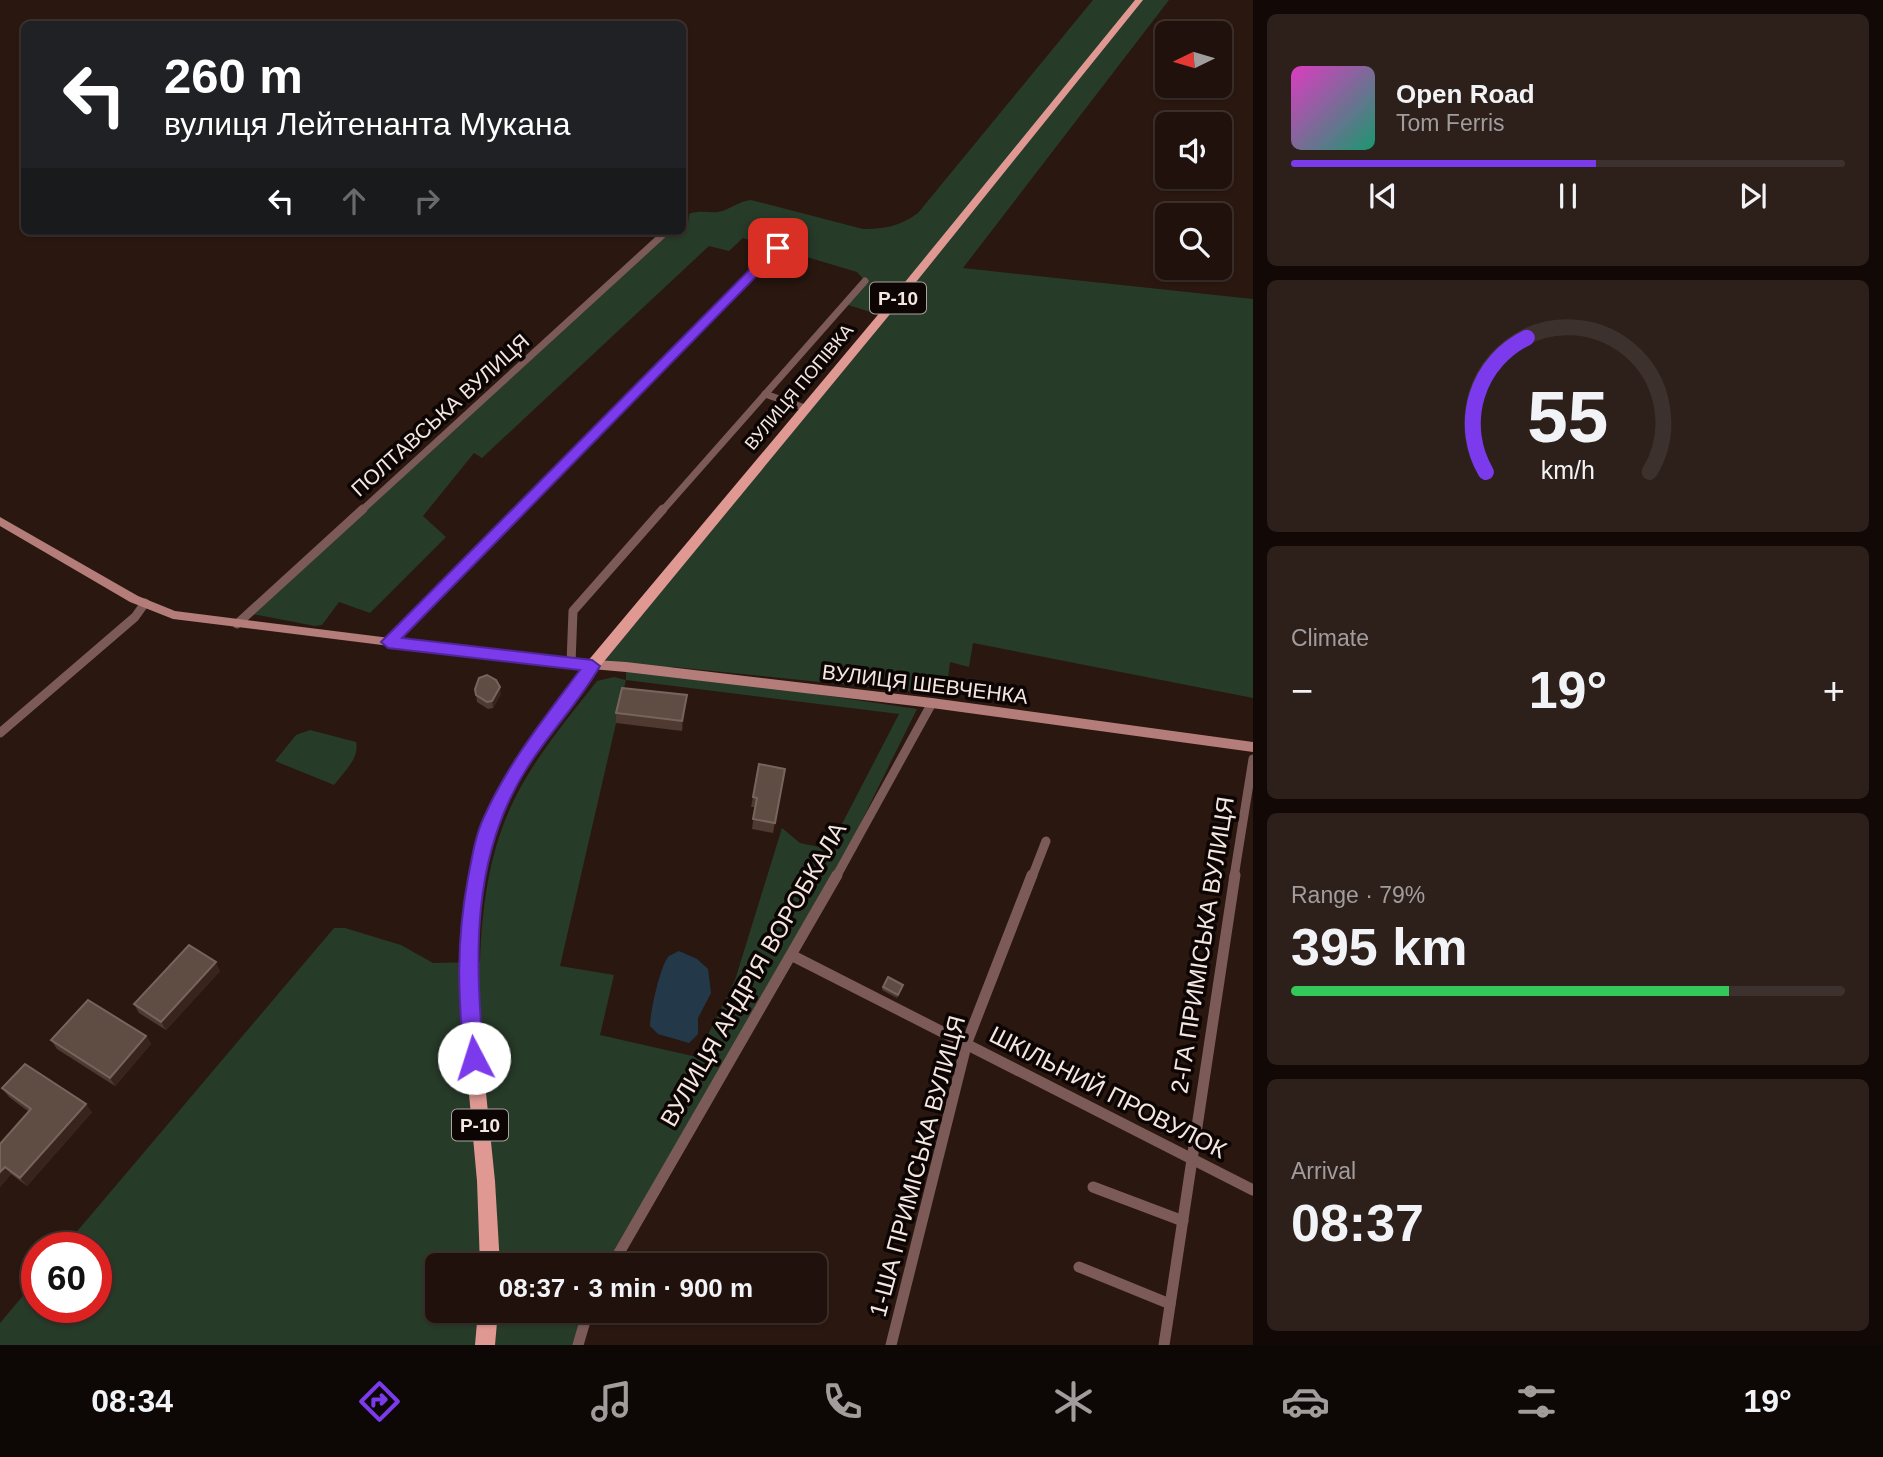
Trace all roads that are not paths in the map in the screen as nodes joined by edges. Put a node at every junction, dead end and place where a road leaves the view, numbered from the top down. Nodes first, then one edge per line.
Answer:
1 (1139, 0) edge
2 (663, 235) edge
3 (778, 248) dead end
4 (865, 281) dead end
5 (765, 394) junction
6 (805, 408) junction
7 (0, 521) edge
8 (145, 603) junction
9 (237, 625) junction
10 (388, 642) junction
11 (571, 663) junction
12 (592, 666) junction
13 (932, 703) junction
14 (0, 733) edge
15 (1253, 747) edge
16 (1253, 759) edge
17 (1046, 841) dead end
18 (793, 956) junction
19 (967, 1042) junction
20 (1190, 1159) junction
21 (1093, 1187) dead end
22 (1253, 1190) edge
23 (1183, 1221) junction
24 (489, 1253) edge
25 (619, 1253) edge
26 (1079, 1267) dead end
27 (1170, 1304) junction
28 (487, 1323) edge
29 (584, 1323) edge
30 (485, 1345) edge
31 (578, 1345) edge
32 (891, 1345) edge
33 (1164, 1345) edge

1 - 6 main road, ВУЛИЦЯ ПОПІВКА / Р-10
2 - 9 street, ПОЛТАВСЬКА ВУЛИЦЯ
3 - 10 street
4 - 5 street, ВУЛИЦЯ ПОПІВКА
5 - 6 street
5 - 11 street, ВУЛИЦЯ ПОПІВКА
6 - 12 main road, ВУЛИЦЯ ПОПІВКА / Р-10
7 - 8 main road, ВУЛИЦЯ ШЕВЧЕНКА
8 - 9 main road, ВУЛИЦЯ ШЕВЧЕНКА
8 - 14 street
9 - 10 main road, ВУЛИЦЯ ШЕВЧЕНКА
10 - 11 main road, ВУЛИЦЯ ШЕВЧЕНКА
11 - 12 main road, ВУЛИЦЯ ШЕВЧЕНКА
12 - 13 main road, ВУЛИЦЯ ШЕВЧЕНКА
12 - 24 main road, Р-10
13 - 15 main road, ВУЛИЦЯ ШЕВЧЕНКА
13 - 18 street, ВУЛИЦЯ АНДРІЯ ВОРОБКАЛА
16 - 20 street, 2-ГА ПРИМІСЬКА ВУЛИЦЯ
17 - 19 street, 1-ША ПРИМІСЬКА ВУЛИЦЯ
18 - 19 street, ШКІЛЬНИЙ ПРОВУЛОК
18 - 25 street, ВУЛИЦЯ АНДРІЯ ВОРОБКАЛА
19 - 20 street, ШКІЛЬНИЙ ПРОВУЛОК
19 - 32 street, 1-ША ПРИМІСЬКА ВУЛИЦЯ
20 - 22 street, ШКІЛЬНИЙ ПРОВУЛОК
20 - 23 street, 2-ГА ПРИМІСЬКА ВУЛИЦЯ
21 - 23 street
23 - 27 street, 2-ГА ПРИМІСЬКА ВУЛИЦЯ
26 - 27 street
27 - 33 street, 2-ГА ПРИМІСЬКА ВУЛИЦЯ
28 - 30 main road
29 - 31 street

